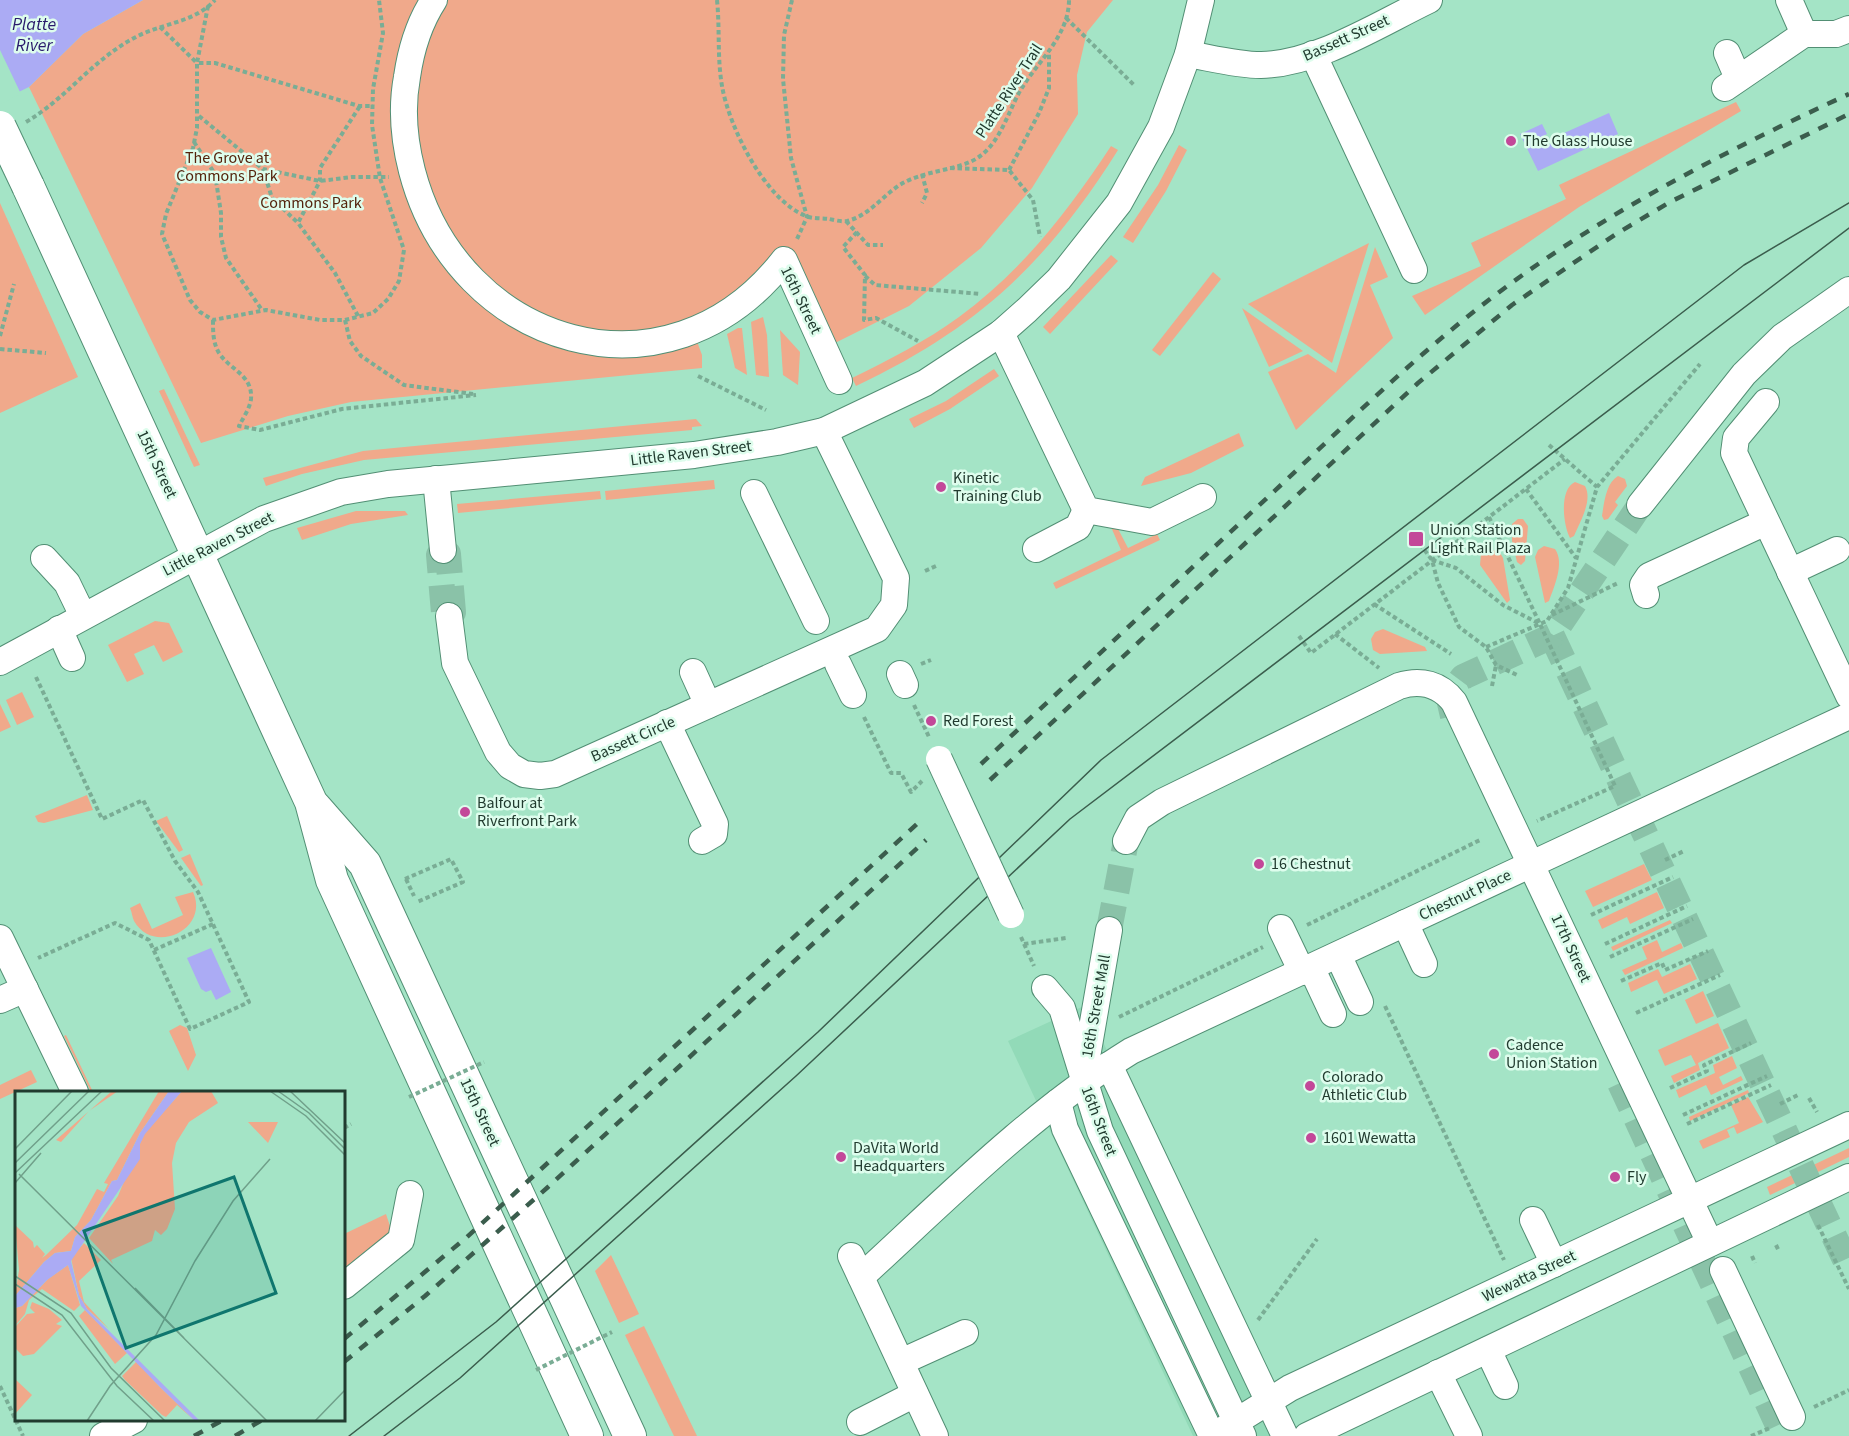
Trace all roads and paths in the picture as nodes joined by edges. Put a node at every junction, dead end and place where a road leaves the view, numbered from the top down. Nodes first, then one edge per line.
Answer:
1 (214, 0) edge
2 (434, 0) edge
3 (717, 0) edge
4 (792, 0) edge
5 (1069, 0) edge
6 (1201, 0) edge
7 (1429, 0) edge
8 (1789, 0) edge
9 (208, 6) junction
10 (1066, 18) junction
11 (160, 27) junction
12 (1849, 29) edge
13 (1804, 33) junction
14 (1049, 50) junction
15 (1188, 54) junction
16 (1313, 54) junction
17 (197, 63) junction
18 (1726, 71) dead end
19 (1134, 85) dead end
20 (359, 106) junction
21 (373, 106) dead end
22 (199, 116) junction
23 (10, 126) edge
24 (194, 142) junction
25 (943, 168) junction
26 (263, 169) junction
27 (1009, 170) junction
28 (922, 174) junction
29 (381, 178) dead end
30 (320, 181) junction
31 (922, 203) dead end
32 (807, 217) junction
33 (846, 221) junction
34 (298, 222) junction
35 (857, 232) junction
36 (1040, 237) dead end
37 (883, 245) dead end
38 (794, 246) dead end
39 (404, 250) dead end
40 (1414, 270) dead end
41 (865, 275) junction
42 (14, 284) dead end
43 (1849, 291) edge
44 (981, 294) dead end
45 (262, 310) junction
46 (358, 316) junction
47 (213, 320) junction
48 (345, 320) junction
49 (1000, 333) junction
50 (0, 336) edge
51 (918, 341) dead end
52 (0, 349) edge
53 (46, 353) dead end
54 (1700, 364) dead end
55 (698, 376) dead end
56 (839, 381) dead end
57 (1766, 402) dead end
58 (766, 411) dead end
59 (824, 431) junction
60 (1549, 445) dead end
61 (1565, 459) junction
62 (436, 479) junction
63 (1597, 487) junction
64 (1526, 489) junction
65 (754, 493) dead end
66 (1203, 497) dead end
67 (1640, 505) tunnel mouth
68 (1086, 510) junction
69 (1489, 517) junction
70 (1766, 522) junction
71 (1420, 544) dead end
72 (1036, 549) dead end
73 (443, 550) tunnel mouth
74 (1837, 550) dead end
75 (198, 553) junction
76 (44, 558) dead end
77 (1577, 559) junction
78 (1432, 560) junction
79 (936, 566) dead end
80 (925, 571) dead end
81 (1790, 572) junction
82 (1620, 583) dead end
83 (1646, 595) dead end
84 (1374, 604) junction
85 (1551, 615) junction
86 (83, 616) junction
87 (449, 616) dead end
88 (816, 621) dead end
89 (1540, 624) junction
90 (59, 629) junction
91 (1335, 634) junction
92 (1299, 636) dead end
93 (1486, 647) junction
94 (1451, 654) dead end
95 (72, 657) dead end
96 (931, 660) dead end
97 (0, 662) edge
98 (838, 664) dead end
99 (1496, 665) junction
100 (693, 672) dead end
101 (1384, 672) dead end
102 (1517, 675) dead end
103 (36, 677) dead end
104 (1492, 686) dead end
105 (853, 695) joint
106 (1849, 696) edge
107 (708, 705) junction
108 (1849, 716) edge
109 (668, 723) junction
110 (940, 761) junction
111 (311, 802) junction
112 (1567, 808) dead end
113 (702, 841) dead end
114 (1126, 842) tunnel mouth
115 (1684, 851) dead end
116 (1665, 860) dead end
117 (1531, 864) junction
118 (1673, 877) dead end
119 (396, 884) dead end
120 (417, 902) dead end
121 (1687, 906) dead end
122 (1011, 915) joint
123 (1592, 915) dead end
124 (1693, 919) dead end
125 (1405, 923) junction
126 (213, 924) junction
127 (1281, 928) dead end
128 (1109, 930) tunnel mouth
129 (0, 938) edge
130 (1066, 938) dead end
131 (1024, 944) junction
132 (1605, 944) dead end
133 (154, 950) junction
134 (1708, 951) dead end
135 (1338, 955) junction
136 (1611, 957) dead end
137 (35, 959) dead end
138 (1424, 964) dead end
139 (1307, 969) junction
140 (1720, 975) dead end
141 (1621, 981) dead end
142 (1045, 988) joint
143 (25, 989) junction
144 (0, 1000) edge
145 (1372, 1001) joint
146 (1636, 1013) dead end
147 (1334, 1014) dead end
148 (1751, 1043) dead end
149 (483, 1062) dead end
150 (1109, 1065) junction
151 (1767, 1076) dead end
152 (1083, 1081) junction
153 (1771, 1085) dead end
154 (1670, 1088) dead end
155 (75, 1091) edge
156 (1800, 1094) dead end
157 (409, 1097) dead end
158 (1809, 1098) dead end
159 (1058, 1102) junction
160 (1780, 1104) dead end
161 (1817, 1113) dead end
162 (1683, 1115) dead end
163 (351, 1124) dead end
164 (1687, 1124) dead end
165 (1849, 1125) edge
166 (345, 1127) edge
167 (1849, 1177) edge
168 (410, 1194) dead end
169 (1690, 1200) junction
170 (1533, 1220) dead end
171 (1818, 1225) dead end
172 (1317, 1239) dead end
173 (1710, 1243) junction
174 (1776, 1245) dead end
175 (1779, 1251) dead end
176 (1752, 1256) dead end
177 (1504, 1260) dead end
178 (1755, 1263) dead end
179 (1554, 1264) junction
180 (1723, 1270) dead end
181 (345, 1285) edge
182 (1849, 1289) edge
183 (1258, 1320) dead end
184 (612, 1332) dead end
185 (965, 1333) dead end
186 (1488, 1350) junction
187 (901, 1362) junction
188 (536, 1370) dead end
189 (1438, 1373) junction
190 (0, 1386) edge
191 (1505, 1386) dead end
192 (915, 1394) junction
193 (1268, 1401) junction
194 (1792, 1417) dead end
195 (15, 1419) edge
196 (16, 1421) edge
197 (130, 1421) edge
198 (860, 1422) dead end
199 (1239, 1428) edge
200 (23, 1436) edge
201 (103, 1436) edge
202 (588, 1436) edge
203 (630, 1436) edge
204 (935, 1436) edge
205 (1213, 1436) edge
206 (1285, 1436) edge
207 (1307, 1436) edge
208 (1469, 1436) edge

1 - 9 path
2 - 56 street, 16th Street
3 - 32 path
4 - 32 path
5 - 10 path, Platte River Trail
6 - 15 street, Little Raven Street
7 - 16 street, Bassett Street
8 - 13 street
9 - 11 path
9 - 17 path
10 - 14 path, Platte River Trail
10 - 19 path
11 - 17 path
11 - 23 path
12 - 13 street
13 - 18 street
14 - 25 path, Platte River Trail
14 - 27 path
15 - 16 street, Bassett Street
15 - 49 street, Little Raven Street
16 - 40 street
17 - 20 path
17 - 22 path
20 - 21 path
20 - 30 path
22 - 24 path
22 - 26 path
23 - 75 main road, 15th Street, bridge
24 - 45 path
24 - 47 path
25 - 27 path
25 - 28 path, Platte River Trail
26 - 30 path
26 - 34 path
27 - 36 path
28 - 31 path
28 - 33 path, Platte River Trail
29 - 30 path
30 - 34 path
32 - 33 path
32 - 38 path
33 - 35 path
34 - 46 path
35 - 37 path
35 - 41 path
39 - 46 path
41 - 44 path
41 - 51 path
42 - 50 path
43 - 67 street
45 - 47 path
45 - 48 path
46 - 48 path
47 - 48 path
49 - 59 street, Little Raven Street
49 - 68 street
52 - 53 path
54 - 63 path
55 - 58 path
57 - 70 street
59 - 62 street, Little Raven Street
59 - 107 street, Bassett Circle
60 - 61 path
61 - 63 path
61 - 64 path
62 - 73 street
62 - 75 street, Little Raven Street
63 - 77 path
64 - 69 path
64 - 77 path
65 - 88 street
66 - 68 street
68 - 72 street
69 - 78 path
69 - 89 path
70 - 81 street
70 - 83 street
71 - 78 path
74 - 81 street
75 - 86 street, Little Raven Street
75 - 111 main road, 15th Street
76 - 86 street
77 - 85 path
78 - 84 path
78 - 89 path
78 - 93 path
79 - 80 path
81 - 106 street
82 - 85 path
84 - 91 path
84 - 94 path
85 - 89 path
86 - 90 street, Little Raven Street
87 - 109 street, Bassett Circle
89 - 93 path
89 - 112 path
90 - 95 street
90 - 97 street, Little Raven Street
91 - 92 path
91 - 101 path
93 - 99 path
96 - 110 path
98 - 105 street
99 - 102 path
99 - 104 path
100 - 107 street
103 - 126 path
105 - 110 path
107 - 109 street, Bassett Circle
108 - 117 street, Chestnut Place
109 - 113 street
110 - 122 street, bridge
111 - 202 main road, 15th Street
111 - 203 main road, 15th Street
114 - 117 street, 17th Street
115 - 116 path
117 - 125 street, Chestnut Place
117 - 169 street, 17th Street
118 - 123 path
119 - 120 path
121 - 132 path
122 - 131 path
124 - 136 path
125 - 135 street, Chestnut Place
125 - 138 street
126 - 133 path
126 - 133 path
127 - 139 street
128 - 152 street, 16th Street Mall
129 - 143 street
130 - 131 path
131 - 142 path
133 - 137 path
134 - 141 path
135 - 139 street, Chestnut Place
135 - 145 street
139 - 147 street
139 - 150 street, Chestnut Place
140 - 146 path
142 - 152 street, 16th Street
143 - 144 street
143 - 155 street
145 - 177 path
148 - 154 path
149 - 157 path, bridge
150 - 152 street, Chestnut Place
150 - 193 street, 16th Street
151 - 162 path
152 - 159 street, Chestnut Place
152 - 199 street, 16th Street
153 - 164 path
156 - 160 path
158 - 161 path
159 - 187 street, Chestnut Place
159 - 205 street, 16th Street
163 - 166 path
165 - 169 street, Wewatta Street
167 - 173 street
168 - 181 street
169 - 173 street, 17th Street
169 - 179 street, Wewatta Street
170 - 179 street
171 - 182 path
172 - 183 path
173 - 186 street
174 - 175 path
176 - 178 path
179 - 193 street, Wewatta Street
180 - 194 street
184 - 188 path, bridge
185 - 187 street
186 - 189 street
186 - 191 street
187 - 192 street
189 - 207 street
189 - 208 street
190 - 195 path
192 - 198 street
192 - 204 street
193 - 199 street, Wewatta Street
193 - 206 street, 16th Street
196 - 200 path
197 - 201 street
199 - 205 street, Wewatta Street

